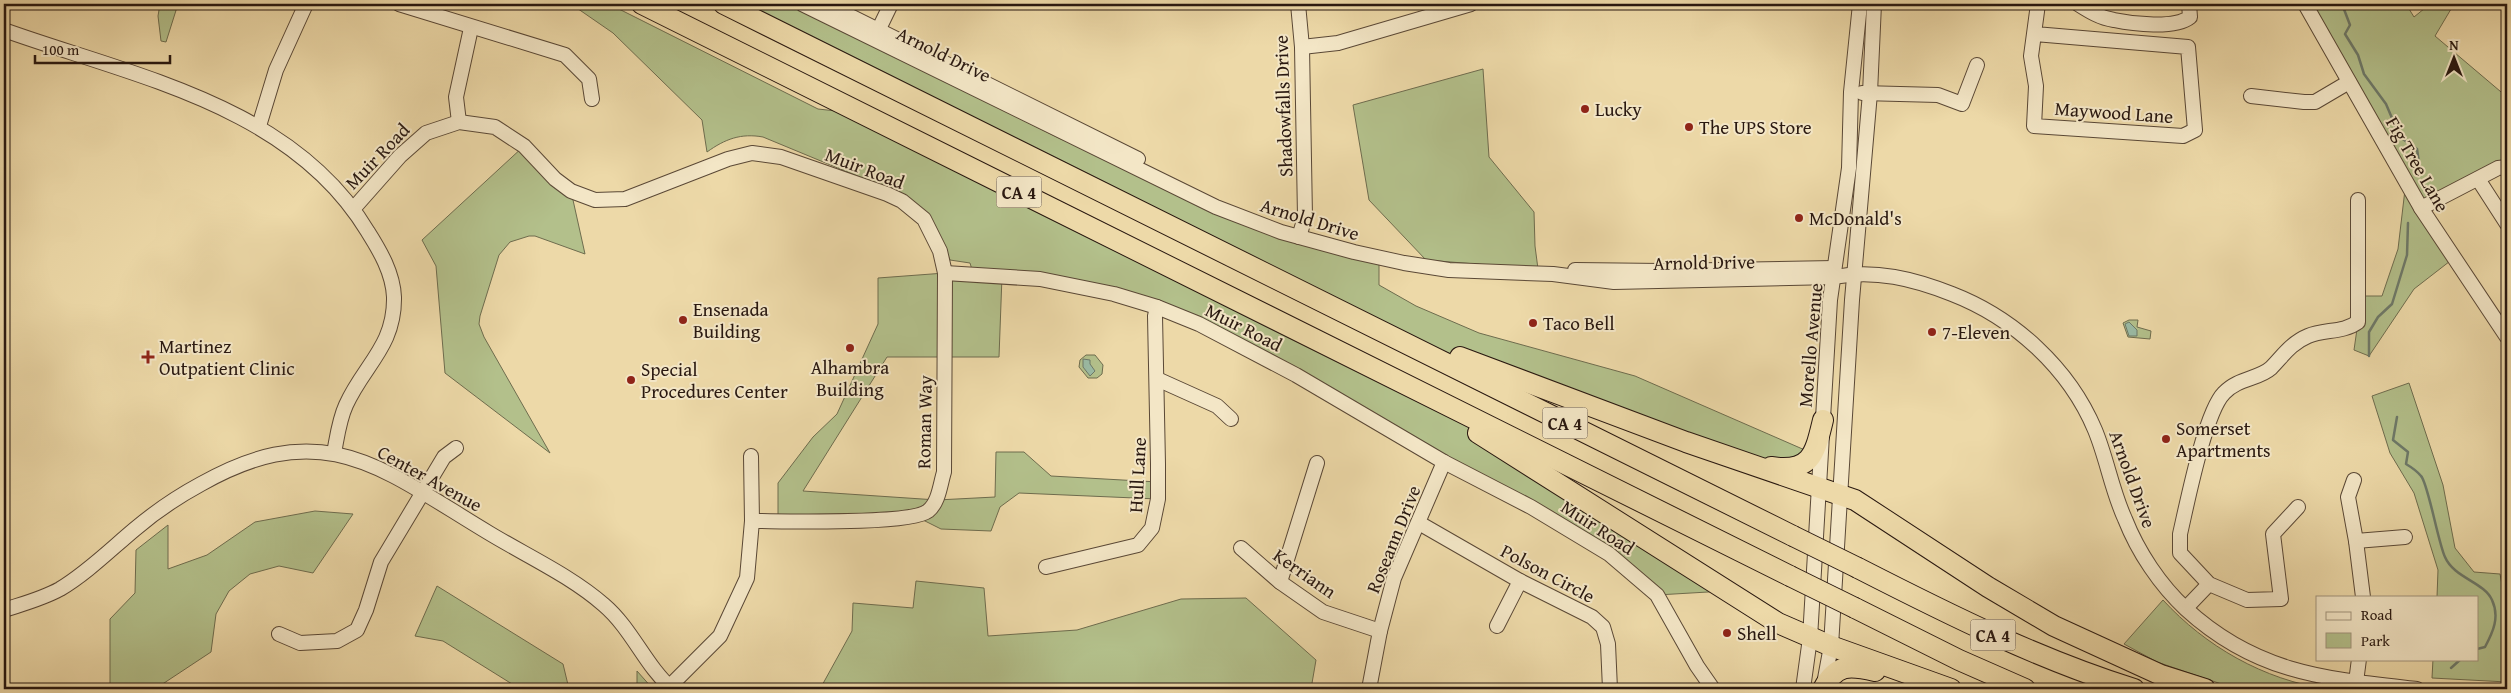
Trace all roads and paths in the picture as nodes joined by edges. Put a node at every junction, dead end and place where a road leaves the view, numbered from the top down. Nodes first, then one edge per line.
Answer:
1 (306, 4) edge
2 (398, 4) edge
3 (642, 4) edge
4 (724, 4) edge
5 (802, 4) edge
6 (826, 4) edge
7 (891, 4) edge
8 (1298, 4) edge
9 (1471, 4) edge
10 (1860, 4) edge
11 (1874, 4) edge
12 (2038, 4) edge
13 (2078, 4) edge
14 (2189, 4) edge
15 (2305, 4) edge
16 (471, 28) junction
17 (4, 30) edge
18 (2035, 34) junction
19 (876, 35) junction
20 (1302, 47) junction
21 (1978, 65) dead end
22 (2350, 82) junction
23 (1851, 92) junction
24 (1870, 93) junction
25 (2251, 96) dead end
26 (592, 99) dead end
27 (459, 122) junction
28 (259, 126) junction
29 (2507, 167) edge
30 (2478, 178) junction
31 (2358, 200) dead end
32 (354, 208) junction
33 (2421, 208) junction
34 (2507, 224) edge
35 (1300, 234) junction
36 (945, 272) junction
37 (1835, 273) junction
38 (1854, 273) junction
39 (1157, 307) junction
40 (1337, 309) junction
41 (2507, 337) edge
42 (1157, 378) junction
43 (1397, 380) junction
44 (1231, 419) dead end
45 (1823, 420) junction
46 (456, 448) dead end
47 (334, 453) junction
48 (752, 456) dead end
49 (1444, 462) junction
50 (1317, 463) dead end
51 (1752, 465) junction
52 (2354, 480) dead end
53 (1819, 490) junction
54 (421, 492) junction
55 (1840, 496) junction
56 (2298, 507) dead end
57 (752, 521) junction
58 (1419, 523) junction
59 (2405, 537) dead end
60 (2356, 541) junction
61 (1241, 548) dead end
62 (1046, 567) dead end
63 (1520, 581) junction
64 (1280, 582) junction
65 (2209, 584) junction
66 (2363, 596) edge
67 (2186, 608) junction
68 (4, 610) edge
69 (1496, 626) dead end
70 (1380, 631) junction
71 (279, 634) dead end
72 (1810, 638) junction
73 (1831, 646) junction
74 (2359, 660) edge
75 (1911, 675) junction
76 (2356, 682) junction
77 (670, 688) edge
78 (1369, 689) edge
79 (1610, 689) edge
80 (1713, 689) edge
81 (1803, 689) edge
82 (1823, 689) edge
83 (1951, 689) edge
84 (2025, 689) edge
85 (2134, 689) edge
86 (2205, 689) edge
87 (2417, 689) edge

1 - 28 street
2 - 16 street
3 - 43 highway, CA 4
4 - 40 highway, CA 4
5 - 19 street, Arnold Drive
6 - 19 street, Arnold Drive
7 - 19 street
8 - 20 street, Shadowfalls Drive
9 - 20 street
10 - 23 street, Morello Avenue
11 - 24 street, Morello Avenue
12 - 18 street, Maywood Lane
13 - 14 street
15 - 22 street, Fig Tree Lane
16 - 26 street
16 - 27 street
17 - 28 street, Muir Road
18 - 18 street, Maywood Lane
19 - 35 street, Arnold Drive
20 - 35 street, Shadowfalls Drive
21 - 24 street
22 - 25 street
22 - 33 street, Fig Tree Lane
23 - 24 street
23 - 37 street, Morello Avenue
24 - 38 street, Morello Avenue
27 - 32 street, Muir Road
27 - 36 street, Muir Road
28 - 32 street, Muir Road
29 - 30 street
30 - 33 street
30 - 34 street
31 - 65 street
32 - 47 street
33 - 41 street, Fig Tree Lane
35 - 37 street, Arnold Drive
36 - 39 street, Muir Road
36 - 57 street, Roman Way
37 - 38 street, Arnold Drive
37 - 45 street, Morello Avenue
38 - 55 street, Morello Avenue
38 - 67 street, Arnold Drive
39 - 42 street, Hull Lane
39 - 49 street, Muir Road
40 - 51 highway
40 - 85 highway, CA 4, bridge
42 - 44 street
42 - 62 street, Hull Lane
43 - 72 highway
43 - 84 highway, CA 4, bridge
45 - 51 highway
45 - 53 street, Morello Avenue
46 - 54 street
47 - 54 street, Center Avenue
47 - 68 street, Center Avenue
48 - 57 street
49 - 58 street, Roseann Drive
49 - 80 street, Muir Road
50 - 64 street
51 - 53 highway
52 - 60 street
53 - 55 highway
53 - 72 street, Morello Avenue
54 - 71 street
54 - 77 street, Center Avenue
55 - 73 street, Morello Avenue
55 - 86 highway
56 - 65 street
57 - 77 street
58 - 63 street, Polson Circle
58 - 70 street, Roseann Drive
59 - 60 street
60 - 66 street
61 - 64 street, Kerriann
63 - 69 street
63 - 79 street, Polson Circle
64 - 70 street, Kerriann
65 - 67 street
67 - 76 street, Arnold Drive
70 - 78 street, Roseann Drive
72 - 73 highway
72 - 81 street, Morello Avenue
73 - 75 highway
73 - 82 street, Morello Avenue
74 - 76 street
75 - 82 highway
75 - 83 highway
76 - 87 street, Arnold Drive

